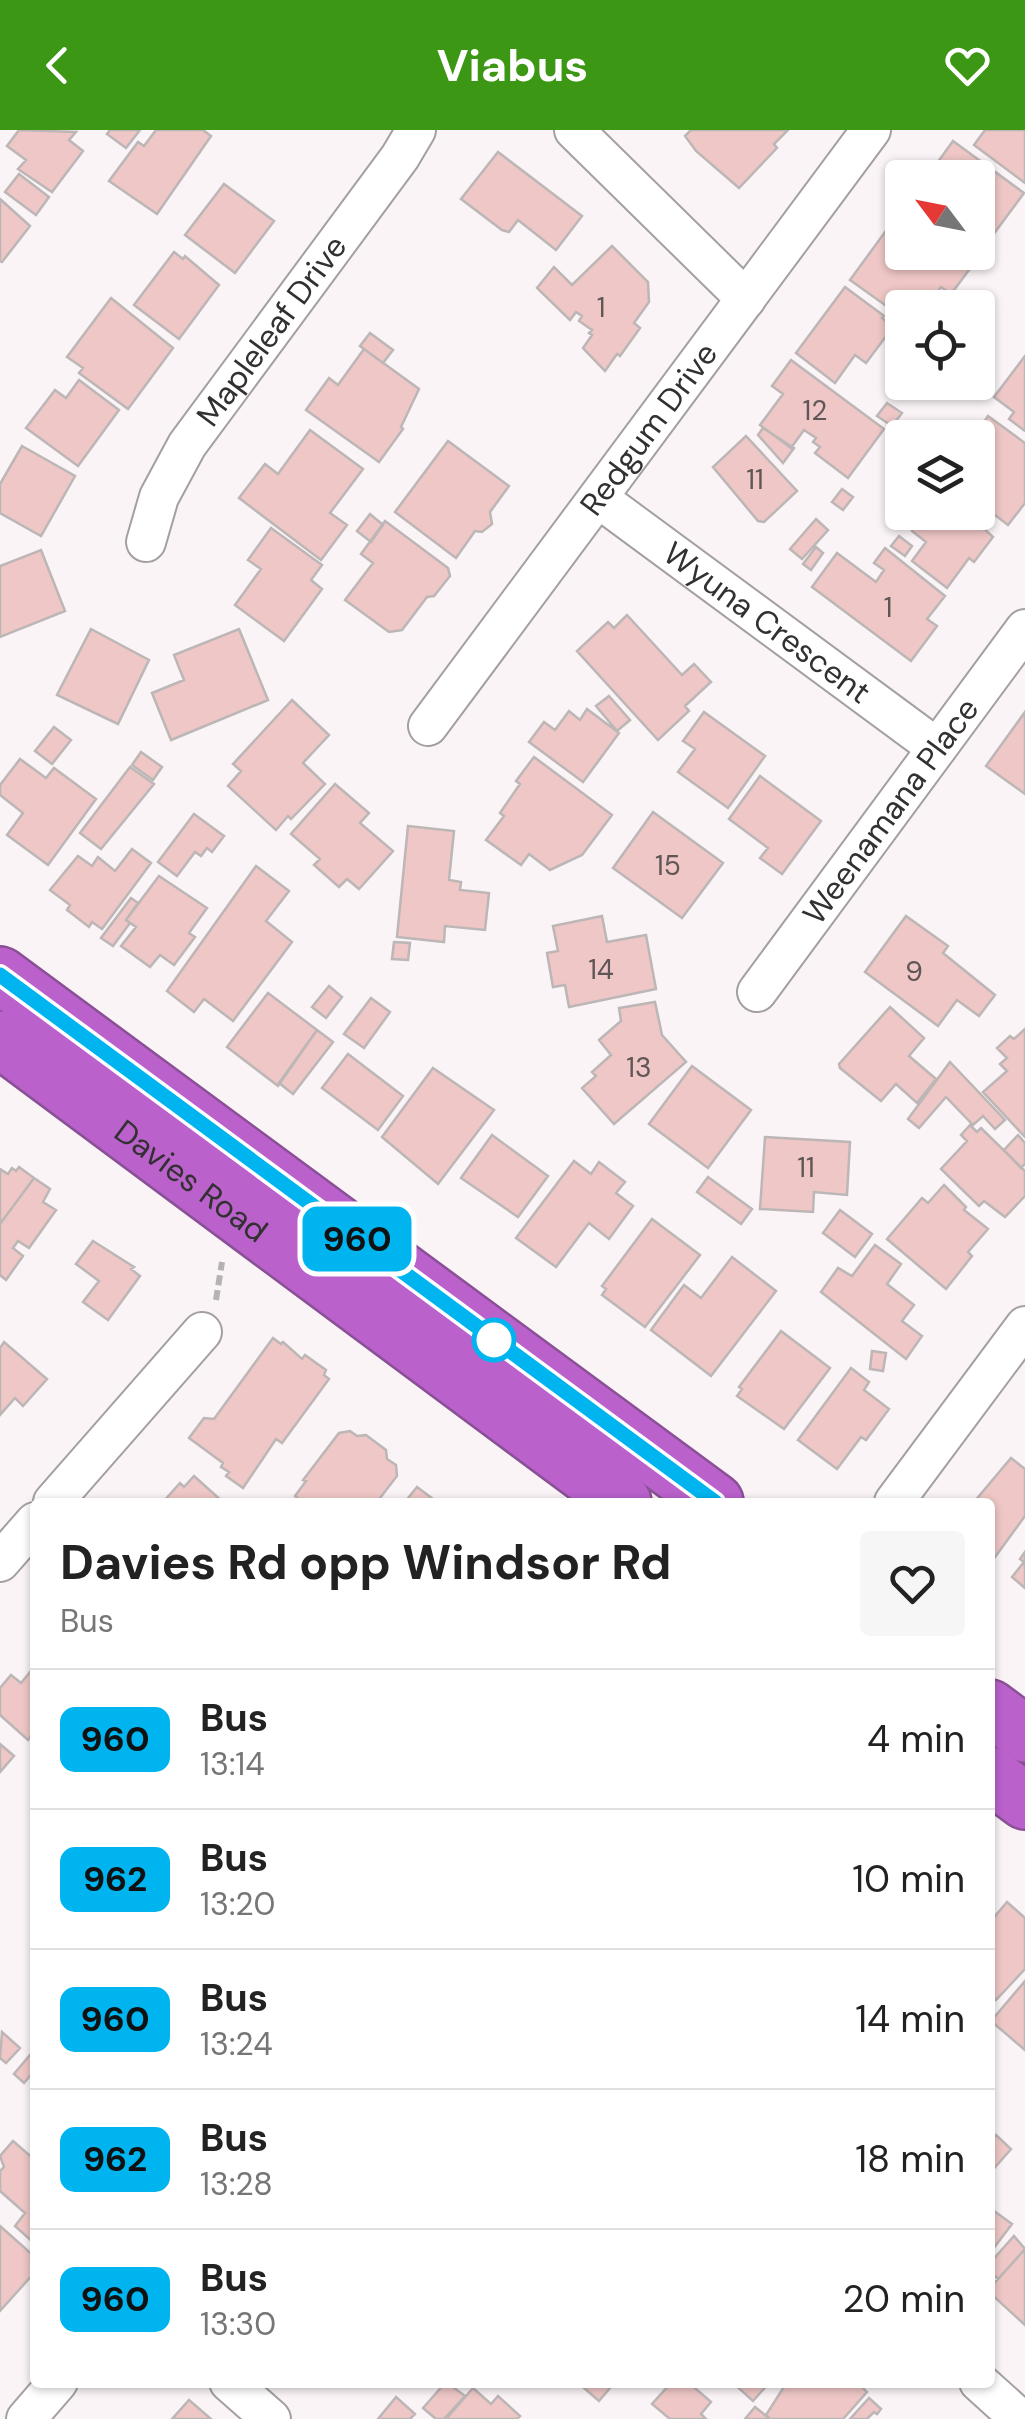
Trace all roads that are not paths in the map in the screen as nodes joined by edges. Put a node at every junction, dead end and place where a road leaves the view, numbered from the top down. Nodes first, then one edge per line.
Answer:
1 (416, 130) edge
2 (574, 130) edge
3 (871, 130) edge
4 (746, 299) junction
5 (598, 498) junction
6 (146, 542) dead end
7 (1025, 630) edge
8 (428, 726) dead end
9 (936, 748) junction
10 (0, 975) edge
11 (756, 992) dead end
12 (0, 1039) edge
13 (1025, 1326) edge
14 (202, 1332) dead end
15 (56, 1498) edge
16 (617, 1498) edge
17 (710, 1498) edge
18 (897, 1498) edge
19 (30, 1528) edge
20 (0, 1562) edge
21 (995, 1712) edge
22 (1025, 1734) edge
23 (995, 1779) edge
24 (1025, 1801) edge
25 (53, 2388) edge
26 (236, 2388) edge
27 (985, 2388) edge
28 (26, 2419) edge
29 (271, 2419) edge
30 (1020, 2419) edge

1 - 6 street, Mapleleaf Drive
2 - 4 street
3 - 4 street, Redgum Drive
4 - 5 street, Redgum Drive
5 - 8 street, Redgum Drive
5 - 9 street, Wyuna Crescent
7 - 9 street, Weenamana Place
9 - 11 street, Weenamana Place
10 - 17 highway, Davies Road
12 - 16 highway, Davies Road
13 - 18 street
14 - 15 street
19 - 20 street
21 - 22 highway
23 - 24 highway
25 - 28 street
26 - 29 street
27 - 30 street

